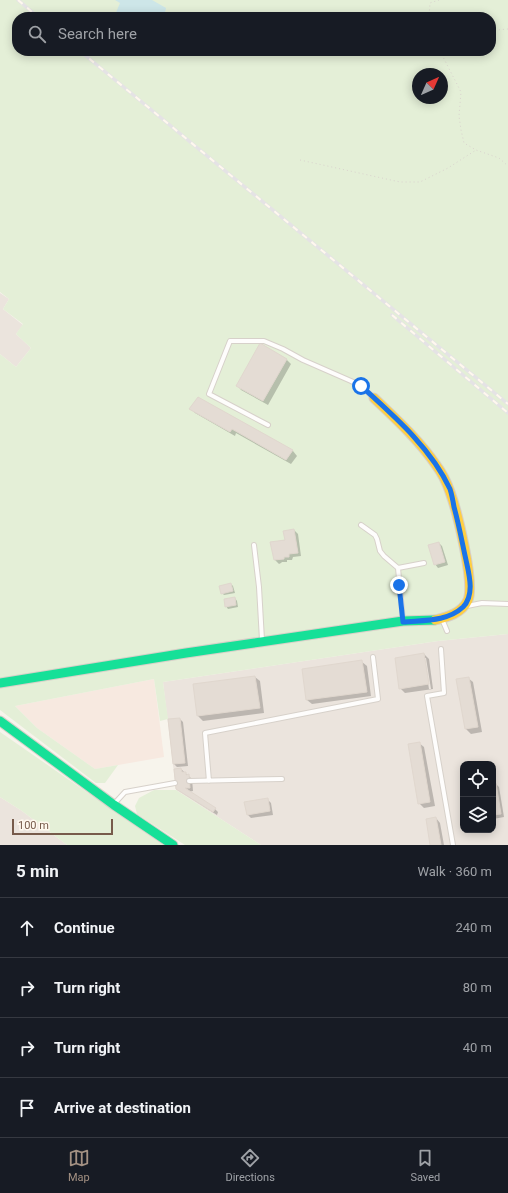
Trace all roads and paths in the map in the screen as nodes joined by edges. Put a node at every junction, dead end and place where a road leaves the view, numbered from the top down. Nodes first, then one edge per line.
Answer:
1 (440, 0) edge
2 (429, 12) edge
3 (508, 29) edge
4 (496, 30) edge
5 (443, 56) edge
6 (476, 150) junction
7 (300, 160) dead end
8 (508, 166) edge
9 (374, 398) joint
10 (268, 425) dead end
11 (361, 525) dead end
12 (254, 545) dead end
13 (424, 563) dead end
14 (398, 568) junction
15 (508, 604) edge
16 (465, 606) junction
17 (442, 619) junction
18 (403, 622) junction
19 (447, 631) dead end
20 (262, 641) junction
21 (441, 648) dead end
22 (373, 657) dead end
23 (0, 683) edge
24 (0, 721) edge
25 (282, 779) dead end
26 (189, 781) dead end
27 (209, 781) junction
28 (175, 782) dead end
29 (114, 805) junction
30 (173, 845) edge
31 (453, 845) edge

1 - 2 path
3 - 4 path
5 - 6 path
6 - 7 path
6 - 8 path
9 - 10 lane
9 - 16 street
11 - 14 lane
12 - 20 lane
13 - 14 lane
14 - 18 lane
15 - 16 lane
16 - 17 street
17 - 18 street
17 - 19 lane
18 - 20 street
20 - 23 street
21 - 31 lane
22 - 27 lane
24 - 29 street
25 - 27 lane
26 - 27 lane
28 - 29 lane
29 - 30 street

